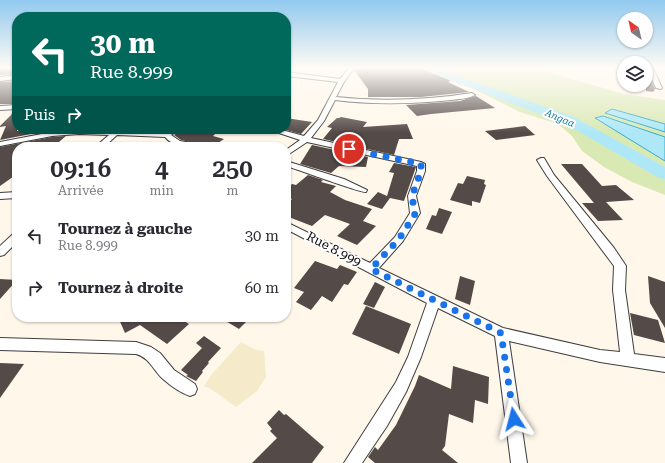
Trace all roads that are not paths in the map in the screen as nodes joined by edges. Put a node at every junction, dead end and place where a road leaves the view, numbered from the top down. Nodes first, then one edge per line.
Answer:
1 (337, 90) edge
2 (472, 95) dead end
3 (334, 98) junction
4 (12, 107) edge
5 (0, 108) edge
6 (59, 134) edge
7 (115, 134) edge
8 (142, 134) edge
9 (286, 134) edge
10 (167, 135) joint
11 (306, 140) junction
12 (105, 142) edge
13 (177, 142) edge
14 (0, 144) edge
15 (291, 150) edge
16 (541, 160) dead end
17 (291, 165) edge
18 (363, 190) dead end
19 (12, 195) edge
20 (0, 196) edge
21 (291, 228) edge
22 (12, 241) edge
23 (0, 252) edge
24 (371, 269) junction
25 (434, 300) junction
26 (501, 333) junction
27 (0, 344) edge
28 (628, 360) junction
29 (665, 365) edge
30 (190, 389) dead end
31 (352, 463) edge
32 (518, 463) edge

1 - 3 street
2 - 3 street
3 - 11 street
4 - 5 street
6 - 14 street
7 - 12 street
8 - 10 street
9 - 11 street
10 - 13 street
11 - 15 street
11 - 24 street
16 - 28 street
17 - 18 street
19 - 20 street
21 - 24 street, Rue 8.999
22 - 23 street
24 - 25 street, Rue 8.999
25 - 26 street, Rue 8.999
25 - 31 street
26 - 28 street, Rue 8.999
26 - 32 street
27 - 30 street
28 - 29 street, Rue 8.999

